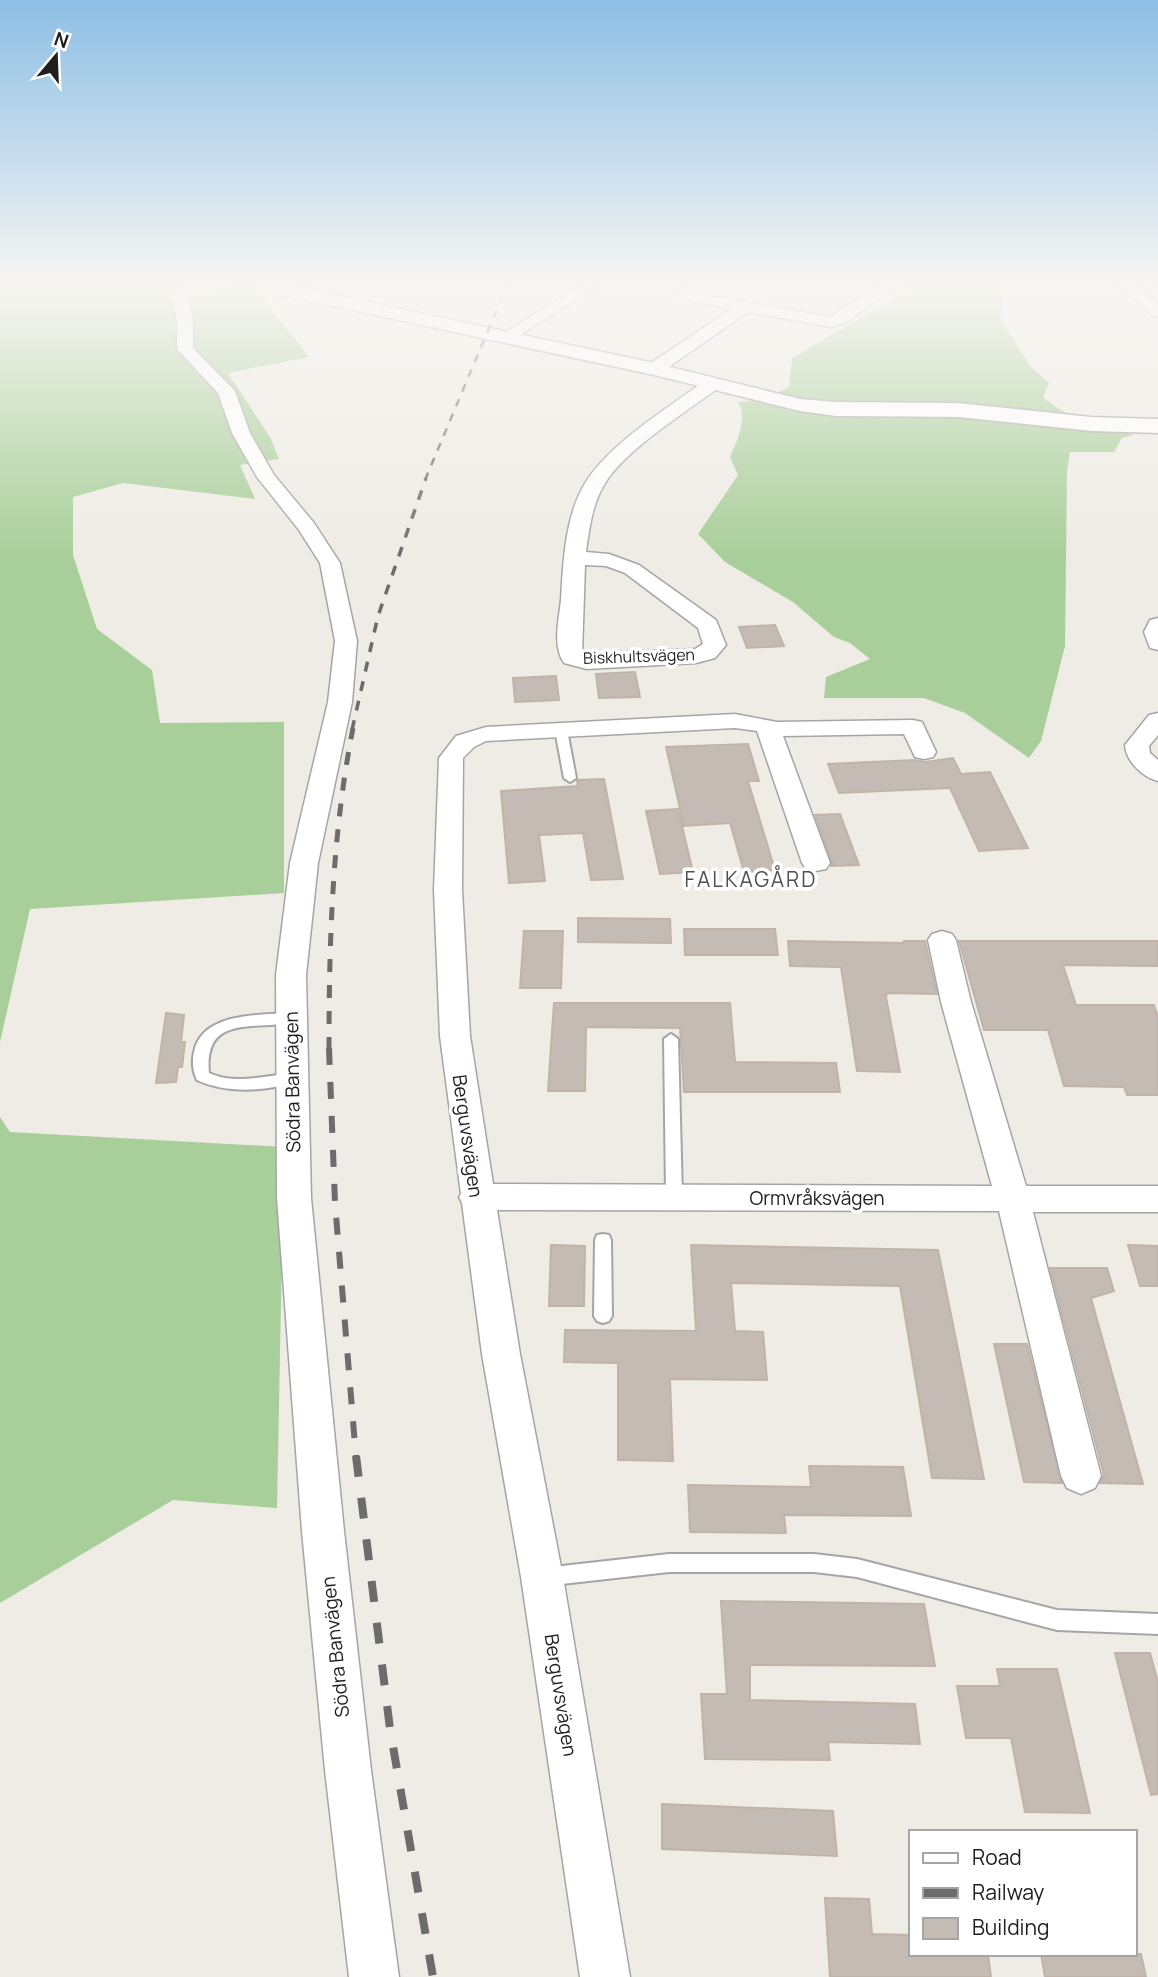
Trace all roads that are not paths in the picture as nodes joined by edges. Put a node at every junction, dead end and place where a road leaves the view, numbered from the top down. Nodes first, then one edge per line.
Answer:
1 (211, 375) edge
2 (678, 375) edge
3 (712, 384) junction
4 (1158, 426) edge
5 (577, 558) junction
6 (1158, 625) edge
7 (1158, 641) edge
8 (1158, 720) edge
9 (768, 729) junction
10 (561, 730) junction
11 (924, 752) dead end
12 (1158, 773) edge
13 (570, 778) dead end
14 (816, 863) dead end
15 (942, 940) dead end
16 (292, 1018) junction
17 (671, 1039) dead end
18 (292, 1078) junction
19 (476, 1197) junction
20 (674, 1197) junction
21 (1013, 1199) junction
22 (1158, 1199) edge
23 (603, 1240) dead end
24 (603, 1316) dead end
25 (1081, 1476) dead end
26 (542, 1577) junction
27 (1158, 1624) edge
28 (374, 1977) edge
29 (605, 1977) edge

1 - 16 street, Södra Banvägen
2 - 3 street
3 - 4 street
3 - 5 street, Biskhultsvägen
5 - 5 street, Biskhultsvägen
6 - 7 street
8 - 12 street
9 - 10 street, Berguvsvägen
9 - 11 street, Berguvsvägen
9 - 14 street
10 - 13 lane
10 - 19 street, Berguvsvägen
15 - 21 street
16 - 18 street, Södra Banvägen
16 - 18 lane
17 - 20 lane
18 - 28 street, Södra Banvägen
19 - 20 street, Ormvråksvägen
19 - 26 street, Berguvsvägen
20 - 21 street, Ormvråksvägen
21 - 22 street, Ormvråksvägen
21 - 25 street
23 - 24 lane
26 - 27 lane
26 - 29 street, Berguvsvägen

